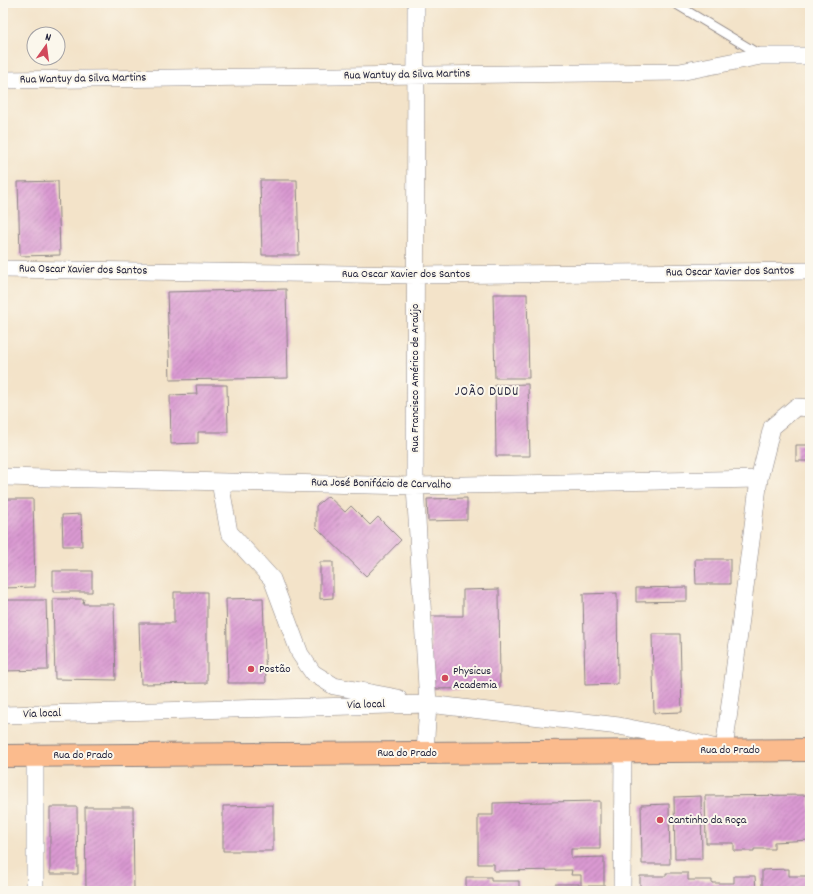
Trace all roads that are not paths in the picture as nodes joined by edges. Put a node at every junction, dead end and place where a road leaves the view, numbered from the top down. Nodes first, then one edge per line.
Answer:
1 (416, 3) edge
2 (674, 3) edge
3 (761, 56) junction
4 (810, 56) edge
5 (417, 74) junction
6 (3, 80) edge
7 (3, 269) edge
8 (810, 271) edge
9 (415, 275) junction
10 (810, 408) edge
11 (3, 477) edge
12 (759, 479) junction
13 (220, 482) junction
14 (415, 486) junction
15 (428, 704) junction
16 (3, 715) edge
17 (724, 750) junction
18 (810, 750) edge
19 (623, 751) junction
20 (425, 753) junction
21 (3, 756) edge
22 (35, 756) junction
23 (35, 891) edge
24 (622, 891) edge

1 - 5 street, Rua Francisco Américo de Araújo
2 - 3 lane
3 - 4 street, Rua Wantuy da Silva Martins
3 - 5 street, Rua Wantuy da Silva Martins
5 - 6 street, Rua Wantuy da Silva Martins
5 - 9 street, Rua Francisco Américo de Araújo
7 - 9 street, Rua Oscar Xavier dos Santos
8 - 9 street, Rua Oscar Xavier dos Santos
9 - 14 street, Rua Francisco Américo de Araújo
10 - 12 street
11 - 13 street, Rua José Bonifácio de Carvalho
12 - 14 street, Rua José Bonifácio de Carvalho
12 - 17 street
13 - 14 street, Rua José Bonifácio de Carvalho
13 - 15 street
14 - 15 street, Rua Francisco Américo de Araújo
15 - 16 street, Via local
15 - 17 street, Via local
15 - 20 street, Rua Francisco Américo de Araújo
17 - 18 main road, Rua do Prado
17 - 19 main road, Rua do Prado
19 - 20 main road, Rua do Prado
19 - 24 street
20 - 22 main road, Rua do Prado
21 - 22 main road, Rua do Prado
22 - 23 street

